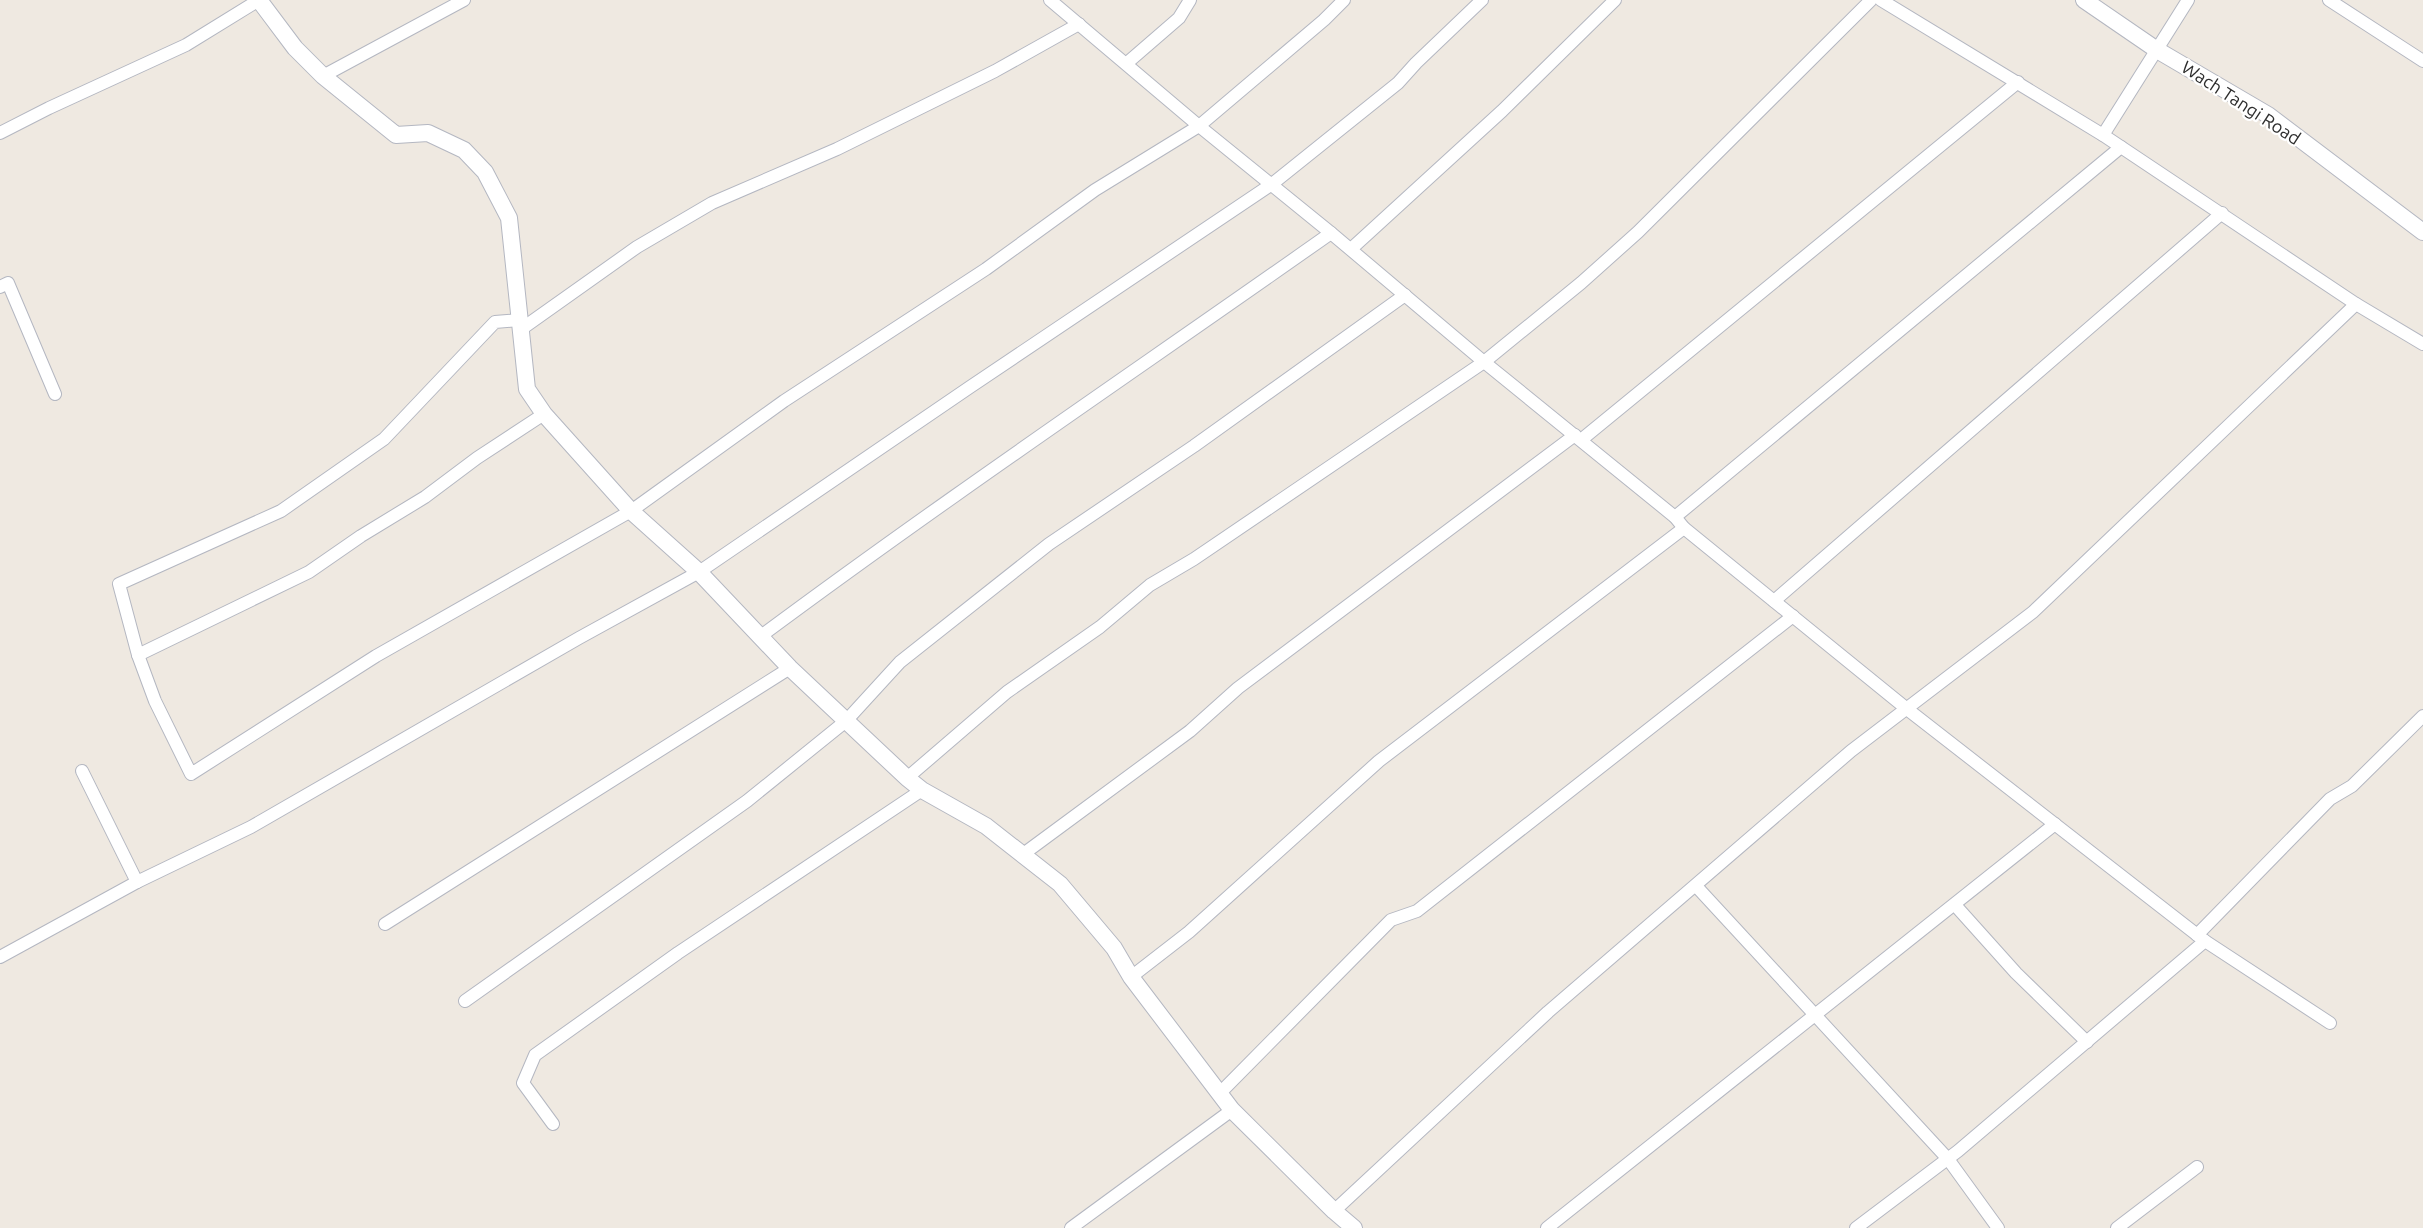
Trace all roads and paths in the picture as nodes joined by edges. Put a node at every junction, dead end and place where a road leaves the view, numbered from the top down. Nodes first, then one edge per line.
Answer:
1 (259, 0) edge
2 (464, 0) edge
3 (1050, 0) edge
4 (1190, 0) edge
5 (1344, 0) edge
6 (1482, 0) edge
7 (1615, 0) edge
8 (1871, 0) edge
9 (1881, 0) edge
10 (2084, 0) edge
11 (2188, 0) edge
12 (2329, 0) edge
13 (1079, 24) junction
14 (2157, 50) junction
15 (2423, 61) edge
16 (1127, 63) junction
17 (322, 76) junction
18 (2018, 82) junction
19 (1199, 126) junction
20 (0, 133) edge
21 (2103, 135) junction
22 (2121, 147) junction
23 (1272, 184) junction
24 (2222, 213) junction
25 (1331, 232) junction
26 (2423, 232) edge
27 (1352, 249) junction
28 (0, 286) edge
29 (1405, 295) junction
30 (2356, 304) junction
31 (520, 325) junction
32 (2423, 344) edge
33 (1484, 362) junction
34 (55, 394) dead end
35 (544, 414) junction
36 (1578, 437) junction
37 (631, 511) junction
38 (1675, 517) junction
39 (1684, 528) junction
40 (699, 572) junction
41 (1774, 601) junction
42 (1793, 616) junction
43 (761, 636) junction
44 (138, 655) junction
45 (790, 668) junction
46 (1906, 709) junction
47 (2423, 716) edge
48 (846, 721) junction
49 (82, 771) dead end
50 (907, 778) junction
51 (922, 790) junction
52 (2055, 824) junction
53 (1022, 855) junction
54 (136, 882) junction
55 (1696, 886) junction
56 (1955, 905) junction
57 (385, 924) dead end
58 (2201, 938) junction
59 (0, 957) edge
60 (1131, 977) junction
61 (465, 1001) dead end
62 (1816, 1015) junction
63 (2330, 1023) dead end
64 (2087, 1042) junction
65 (1220, 1093) junction
66 (1232, 1110) junction
67 (553, 1124) dead end
68 (1948, 1159) junction
69 (2197, 1167) dead end
70 (1334, 1211) junction
71 (1071, 1228) edge
72 (1354, 1228) edge
73 (1546, 1228) edge
74 (1856, 1228) edge
75 (1998, 1228) edge
76 (2117, 1228) edge

1 - 17 street
1 - 20 street
2 - 17 street
3 - 13 street
4 - 16 street
5 - 19 street
6 - 23 street
7 - 27 street
8 - 33 street
9 - 18 street
10 - 14 street, Wach Tangi Road
11 - 14 street
12 - 15 street
13 - 16 street
13 - 31 street
14 - 21 street
14 - 26 street, Wach Tangi Road
16 - 19 street
17 - 31 street
18 - 21 street
18 - 36 street
19 - 23 street
19 - 37 street
21 - 22 street
22 - 24 street
22 - 38 street
23 - 25 street
23 - 40 street
24 - 30 street
24 - 41 street
25 - 27 street
25 - 43 street
27 - 29 street
28 - 34 street
29 - 33 street
29 - 48 street
30 - 32 street
30 - 46 street
31 - 35 street
31 - 44 street
33 - 36 street
33 - 50 street
35 - 37 street
35 - 44 street
36 - 38 street
36 - 53 street
37 - 40 street
37 - 44 street
38 - 39 street
39 - 41 street
39 - 60 street
40 - 43 street
40 - 54 street
41 - 42 street
42 - 46 street
42 - 65 street
43 - 45 street
45 - 48 street
45 - 57 street
46 - 52 street
46 - 55 street
47 - 58 street
48 - 50 street
48 - 61 street
49 - 54 street
50 - 51 street
51 - 53 street
51 - 67 street
52 - 56 street
52 - 58 street
53 - 60 street
54 - 59 street
55 - 62 street
55 - 70 street
56 - 62 street
56 - 64 street
58 - 63 street
58 - 64 street
60 - 65 street
62 - 68 street
62 - 73 street
64 - 68 street
65 - 66 street
66 - 70 street
66 - 71 street
68 - 74 street
68 - 75 street
69 - 76 street
70 - 72 street

